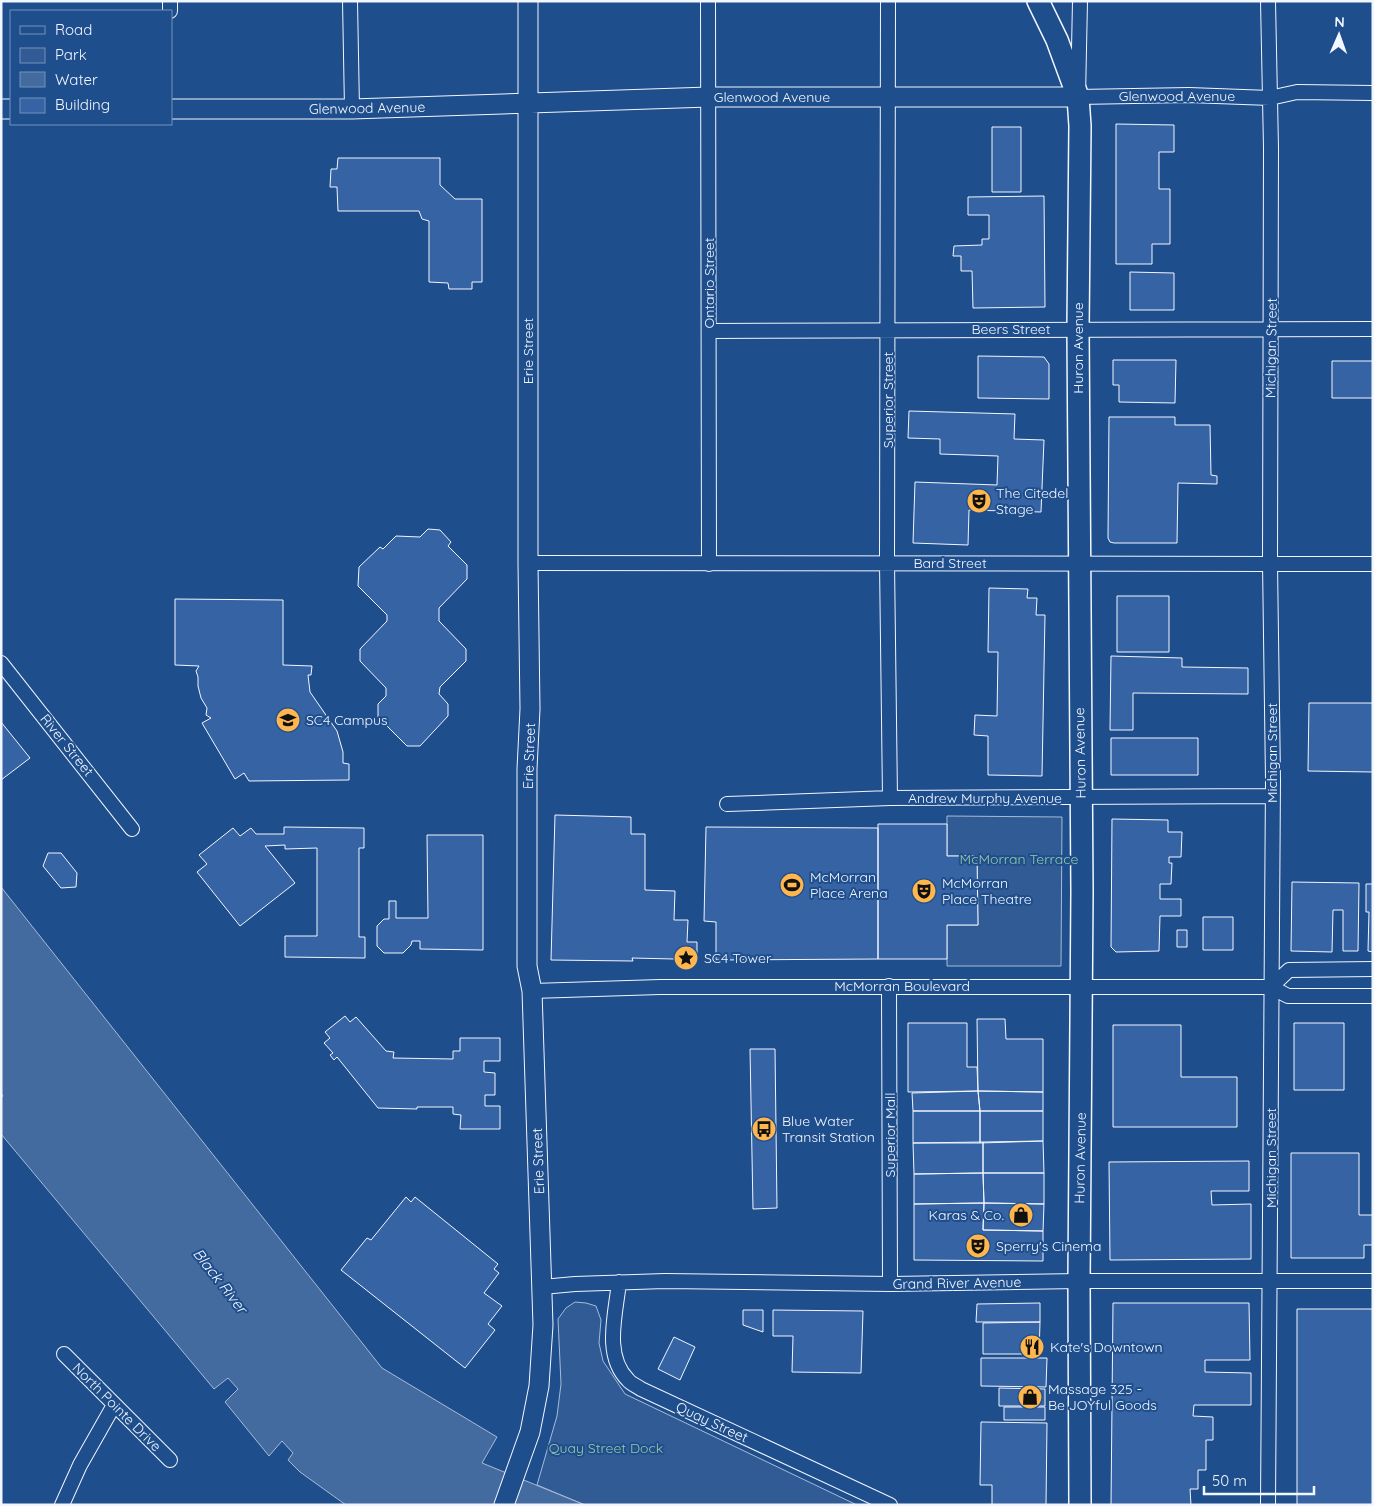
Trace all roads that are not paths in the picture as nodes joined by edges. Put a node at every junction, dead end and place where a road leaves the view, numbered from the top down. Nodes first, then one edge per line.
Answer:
1 (350, 1) edge
2 (528, 1) edge
3 (708, 1) edge
4 (888, 1) edge
5 (1038, 1) edge
6 (1080, 1) edge
7 (1268, 1) edge
8 (1373, 93) edge
9 (888, 96) junction
10 (708, 97) junction
11 (1078, 97) junction
12 (1270, 98) junction
13 (527, 104) junction
14 (172, 109) edge
15 (352, 109) junction
16 (1078, 329) junction
17 (1270, 329) junction
18 (1373, 329) edge
19 (888, 330) junction
20 (709, 331) junction
21 (528, 563) junction
22 (887, 563) junction
23 (1078, 563) junction
24 (1270, 563) junction
25 (709, 564) junction
26 (1373, 564) edge
27 (1, 663) edge
28 (1272, 796) junction
29 (890, 798) junction
30 (1080, 798) junction
31 (728, 804) dead end
32 (132, 828) dead end
33 (1373, 969) edge
34 (889, 986) junction
35 (1082, 986) junction
36 (1271, 986) junction
37 (532, 991) junction
38 (1373, 996) edge
39 (1079, 1281) junction
40 (1270, 1281) junction
41 (1373, 1281) edge
42 (620, 1282) junction
43 (890, 1284) junction
44 (542, 1287) junction
45 (64, 1354) dead end
46 (114, 1405) junction
47 (170, 1460) dead end
48 (68, 1502) edge
49 (504, 1505) edge
50 (890, 1505) edge
51 (1080, 1505) edge
52 (1268, 1505) edge

1 - 15 street
2 - 13 street, Erie Street
3 - 10 street, Ontario Street
4 - 9 street, Superior Street
5 - 11 main road
6 - 11 street, Huron Avenue
7 - 12 street, Michigan Street
8 - 12 street, Glenwood Avenue
9 - 10 street, Glenwood Avenue
9 - 11 street, Glenwood Avenue
9 - 19 street, Superior Street
10 - 13 street, Glenwood Avenue
10 - 20 street, Ontario Street
11 - 12 street, Glenwood Avenue
11 - 16 main road, Huron Avenue
12 - 17 street, Michigan Street
13 - 15 street, Glenwood Avenue
13 - 21 street, Erie Street
14 - 15 street, Glenwood Avenue
16 - 17 street, Beers Street
16 - 19 street, Beers Street
16 - 23 main road, Huron Avenue
17 - 18 street, Beers Street
17 - 24 street, Michigan Street
19 - 20 street, Beers Street
19 - 22 street, Superior Street
20 - 25 street, Ontario Street
21 - 25 street, Bard Street
21 - 37 street, Erie Street
22 - 23 street, Bard Street
22 - 25 street, Bard Street
22 - 29 street, Superior Street
23 - 24 street, Bard Street
23 - 30 main road, Huron Avenue
24 - 26 street, Bard Street
24 - 28 street, Michigan Street
27 - 32 street, River Street
28 - 30 street, Andrew Murphy Avenue
28 - 36 street, Michigan Street
29 - 30 street, Andrew Murphy Avenue
29 - 31 street, Andrew Murphy Avenue
30 - 35 main road, Huron Avenue
33 - 36 street
34 - 35 street, McMorran Boulevard
34 - 37 street, McMorran Boulevard
34 - 43 street, Superior Mall
35 - 36 street, McMorran Boulevard
35 - 39 main road, Huron Avenue
36 - 38 street, McMorran Boulevard
36 - 40 street, Michigan Street
37 - 44 street, Erie Street
39 - 40 street, Grand River Avenue
39 - 43 street, Grand River Avenue
39 - 51 main road, Huron Avenue
40 - 41 street, Grand River Avenue
40 - 52 street, Michigan Street
42 - 43 street, Grand River Avenue
42 - 44 street, Grand River Avenue
42 - 50 street, Quay Street
44 - 49 street, Erie Street
45 - 46 street, North Pointe Drive
46 - 47 street, North Pointe Drive
46 - 48 street

